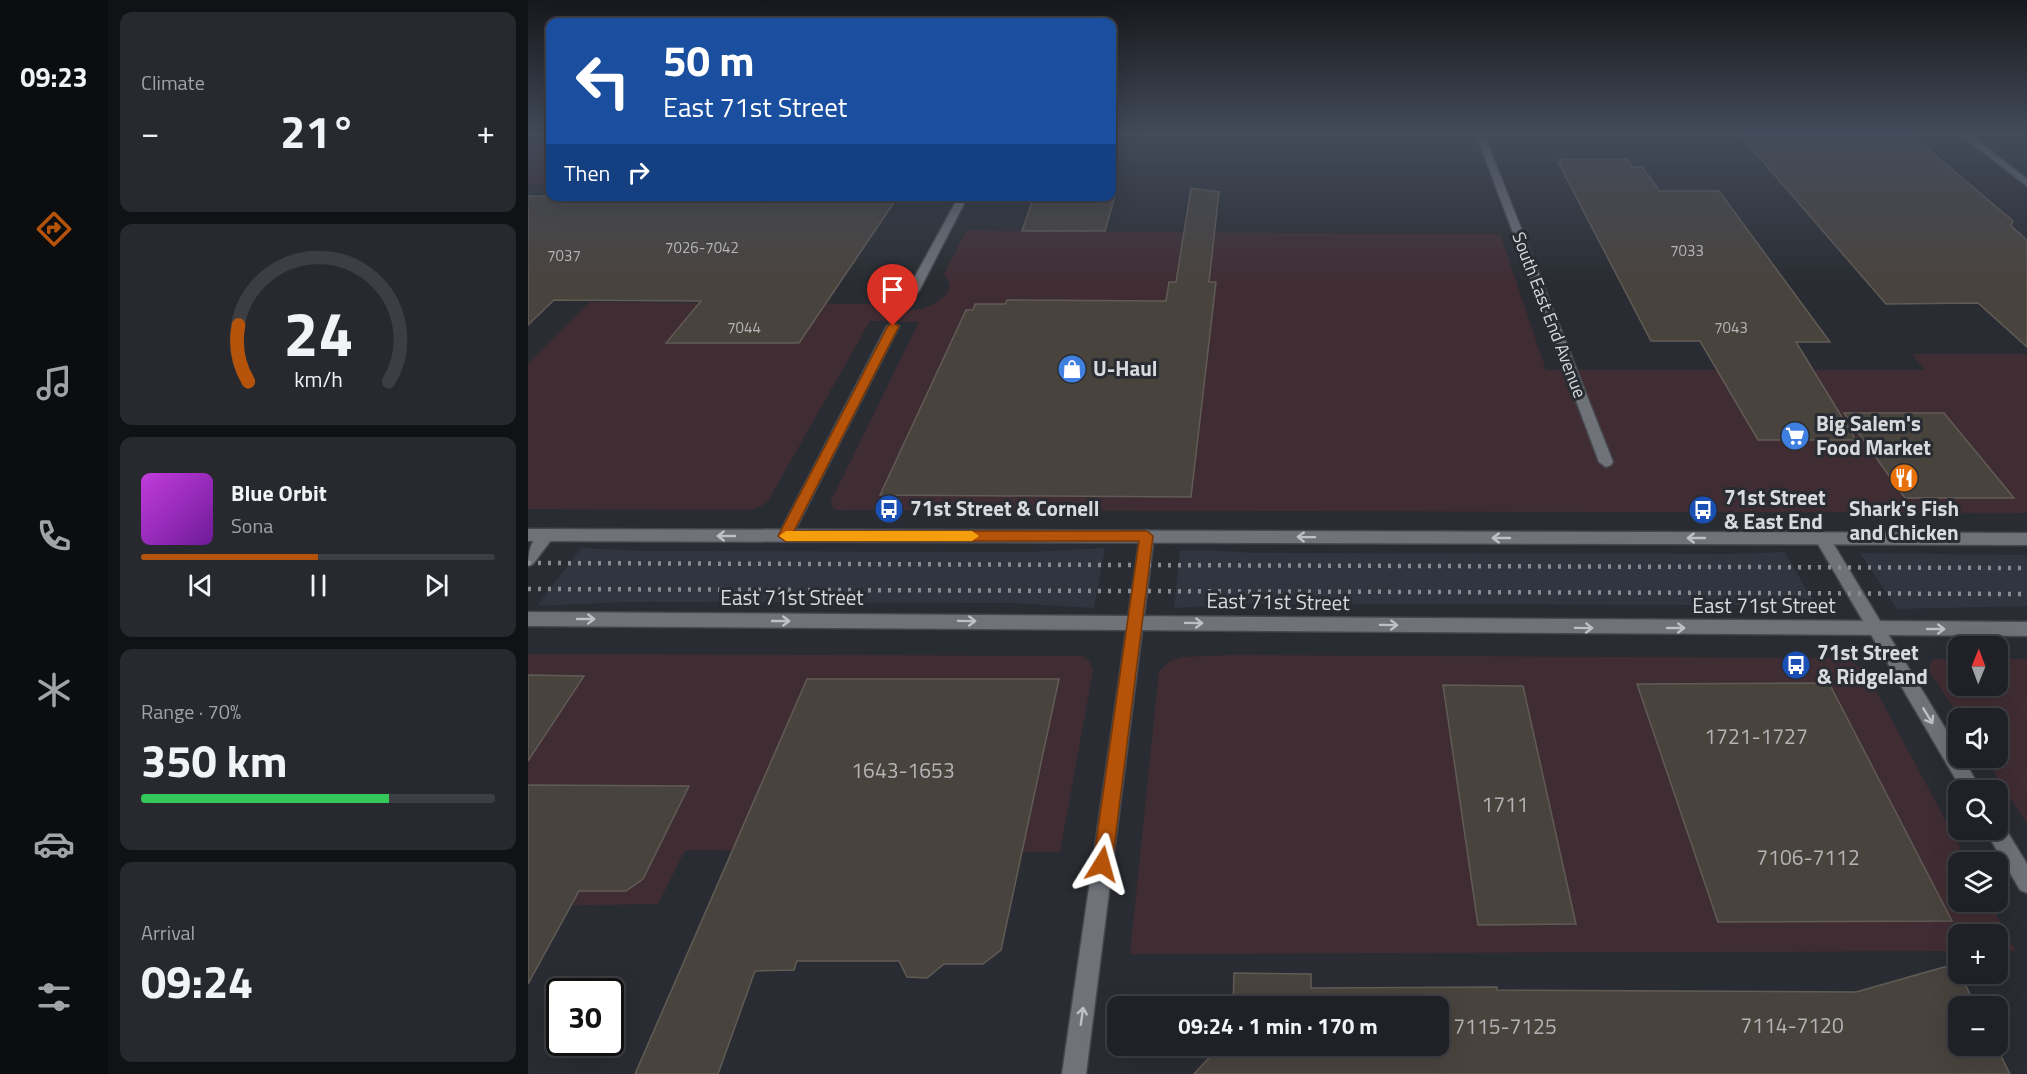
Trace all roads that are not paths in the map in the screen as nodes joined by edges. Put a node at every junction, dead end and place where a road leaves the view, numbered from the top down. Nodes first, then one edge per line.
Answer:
1 (1499, 184) edge
2 (961, 201) edge
3 (913, 291) dead end
4 (893, 326) dead end
5 (1606, 462) dead end
6 (548, 534) junction
7 (528, 535) edge
8 (785, 536) junction
9 (1147, 536) junction
10 (1823, 538) junction
11 (2027, 539) edge
12 (528, 560) edge
13 (528, 619) edge
14 (1135, 622) junction
15 (1877, 629) junction
16 (2027, 629) edge
17 (1966, 780) edge
18 (2001, 840) edge
19 (2027, 883) edge
20 (1074, 1074) edge

1 - 5 main road, South East End Avenue
2 - 3 main road
4 - 8 main road
6 - 7 main road
8 -> 6 main road
6 - 12 main road
8 - 9 main road
10 -> 9 main road
9 - 14 main road
10 - 11 main road
10 - 15 main road
13 -> 14 main road, East 71st Street
14 -> 15 main road, East 71st Street
20 -> 14 main road
15 -> 16 main road, East 71st Street
15 -> 17 main road
18 - 19 main road

